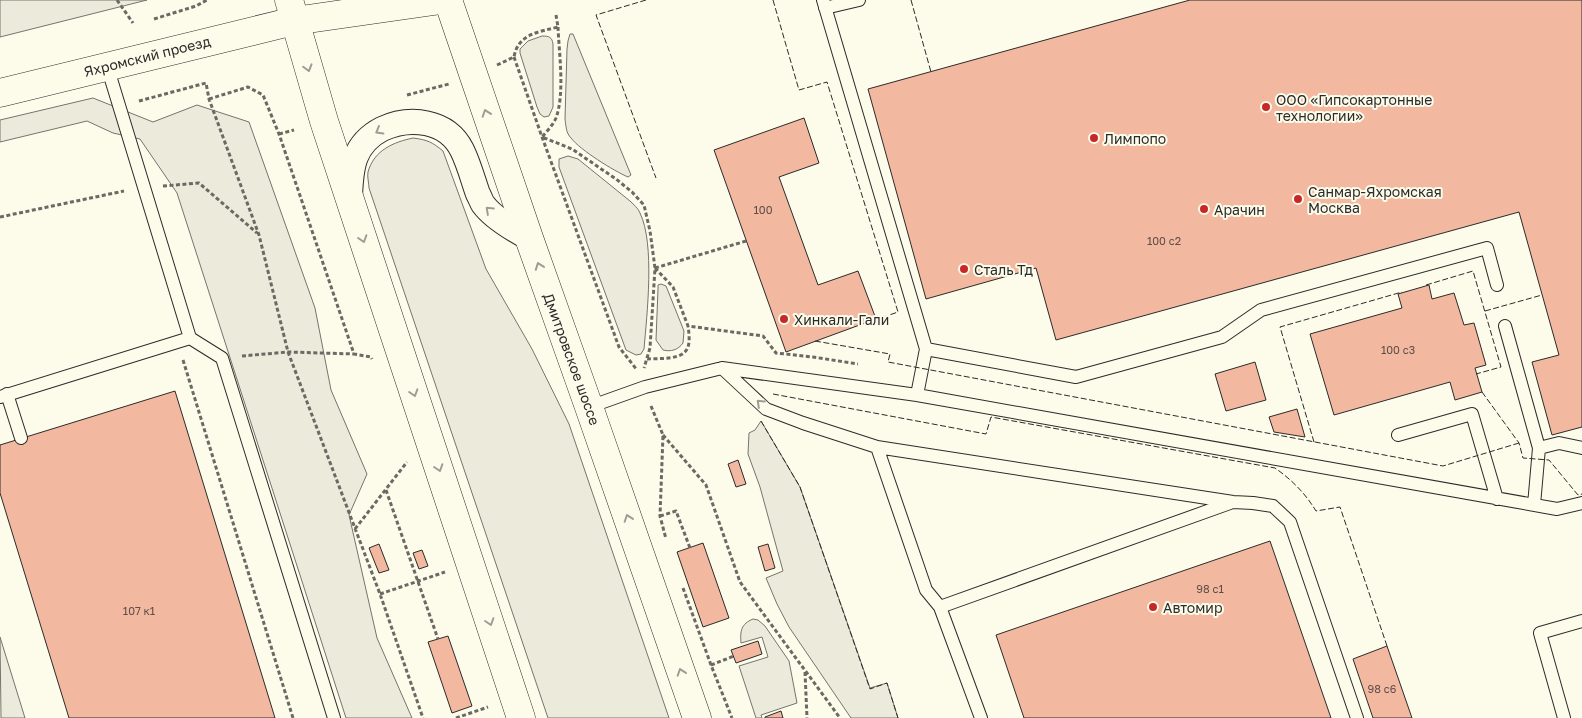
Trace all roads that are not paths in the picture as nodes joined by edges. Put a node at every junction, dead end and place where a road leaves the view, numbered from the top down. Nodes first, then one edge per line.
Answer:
1 (441, 0) edge
2 (448, 0) edge
3 (859, 0) edge
4 (824, 4) edge
5 (292, 10) edge
6 (107, 66) junction
7 (0, 93) edge
8 (350, 199) junction
9 (529, 238) junction
10 (1497, 285) dead end
11 (1505, 326) dead end
12 (184, 340) junction
13 (926, 349) junction
14 (722, 368) junction
15 (917, 395) junction
16 (4, 396) edge
17 (589, 406) junction
18 (1398, 436) dead end
19 (21, 438) dead end
20 (877, 447) junction
21 (1539, 448) junction
22 (1582, 448) edge
23 (1497, 499) junction
24 (1233, 502) junction
25 (1582, 503) edge
26 (1534, 505) junction
27 (940, 607) junction
28 (1582, 621) edge
29 (334, 718) edge
30 (521, 718) edge
31 (697, 718) edge
32 (981, 718) edge
33 (1358, 718) edge
34 (1564, 718) edge

1 - 5 main road
9 -> 2 main road, Дмитровское шоссе
3 - 4 lane
4 - 13 lane
5 - 6 main road, Яхромский проезд
5 -> 8 main road
6 - 7 main road, Яхромский проезд
6 - 12 lane
9 -> 8 street
8 -> 30 main road
17 -> 9 main road, Дмитровское шоссе
10 - 13 lane
11 - 21 lane
12 - 16 lane
12 - 29 lane
13 - 15 lane
14 - 15 lane
14 - 17 lane
20 -> 14 lane
15 - 23 lane
16 - 19 lane
31 -> 17 main road, Дмитровское шоссе
18 - 23 lane
20 - 24 lane
20 - 27 lane
21 - 22 lane
21 - 26 lane
23 - 26 lane
24 - 27 lane
24 - 33 lane
25 - 26 lane
27 - 32 lane
28 - 34 lane

